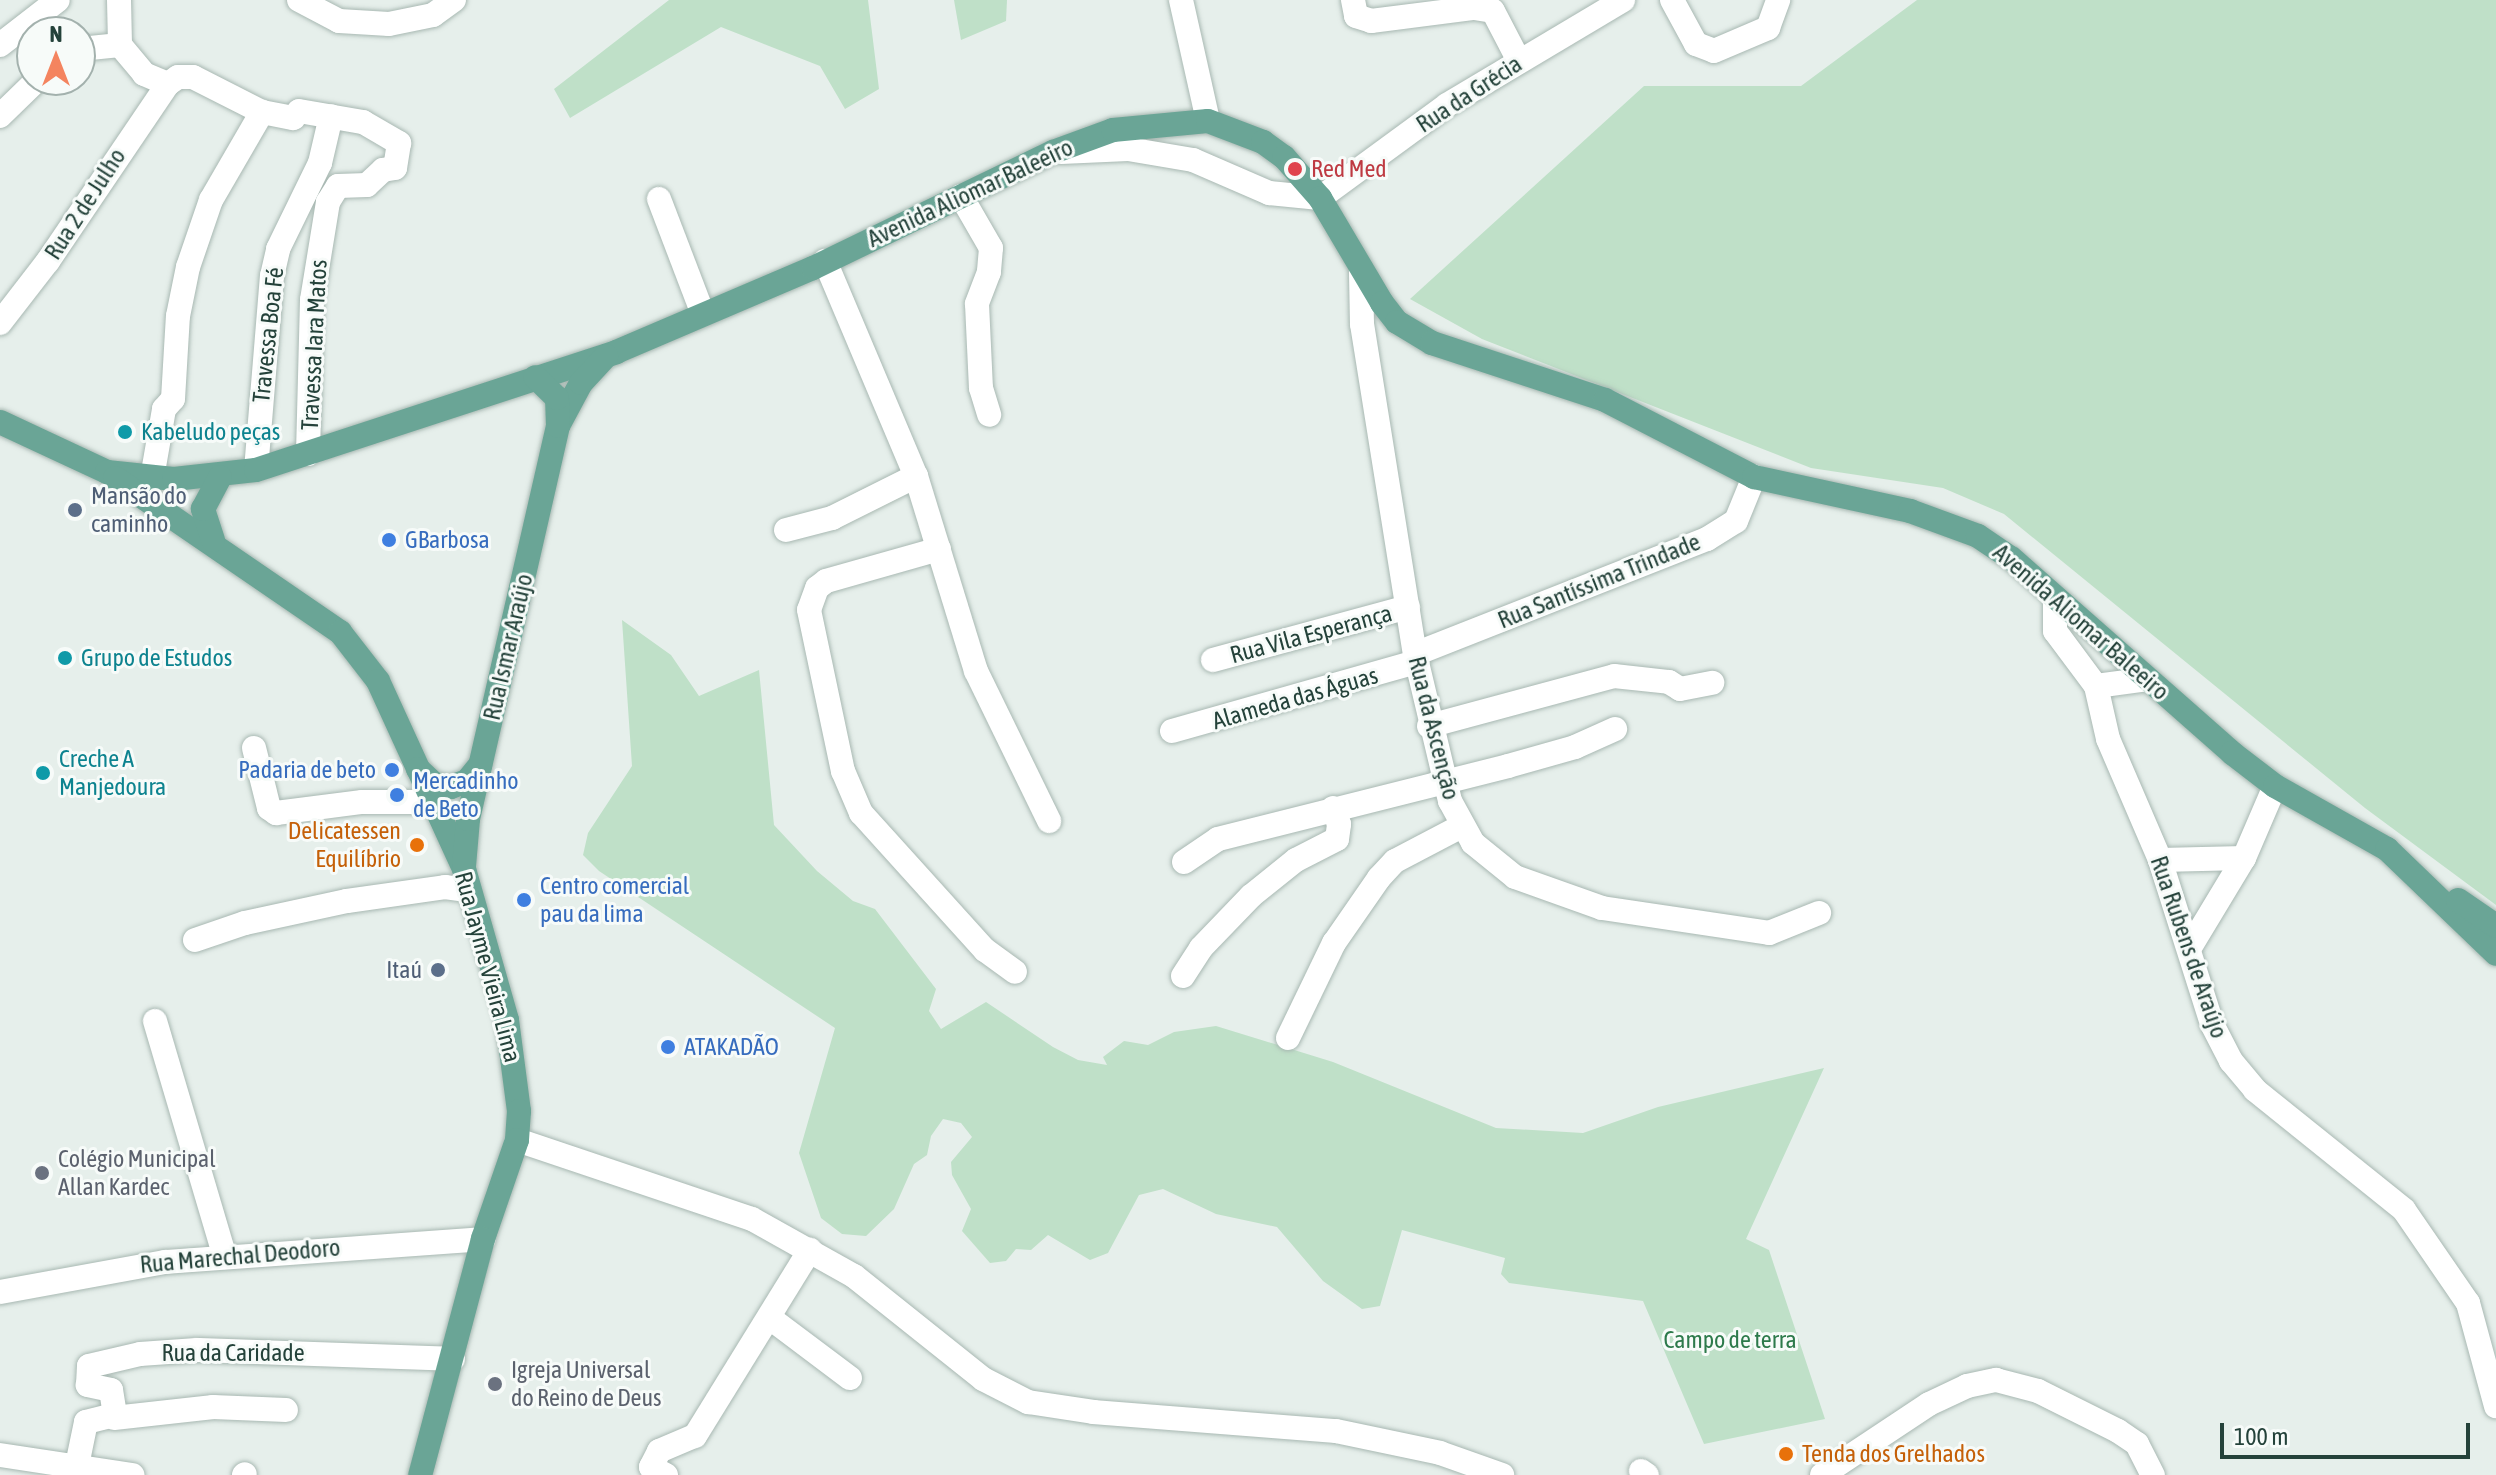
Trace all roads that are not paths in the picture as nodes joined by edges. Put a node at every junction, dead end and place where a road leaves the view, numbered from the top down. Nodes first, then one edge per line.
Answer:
1 (58, 0) edge
2 (119, 0) edge
3 (299, 0) edge
4 (454, 0) edge
5 (1181, 0) edge
6 (1353, 0) edge
7 (1623, 0) edge
8 (1672, 0) edge
9 (1778, 0) edge
10 (0, 45) edge
11 (120, 45) junction
12 (96, 47) edge
13 (1519, 61) junction
14 (168, 84) junction
15 (21, 96) edge
16 (1206, 110) junction
17 (262, 112) junction
18 (0, 116) edge
19 (331, 116) junction
20 (1232, 130) junction
21 (1053, 152) junction
22 (1218, 167) junction
23 (961, 196) junction
24 (1320, 198) junction
25 (659, 199) dead end
26 (825, 261) junction
27 (1361, 273) junction
28 (703, 314) junction
29 (0, 323) edge
30 (608, 355) junction
31 (535, 377) junction
32 (989, 415) dead end
33 (0, 422) edge
34 (558, 426) junction
35 (308, 454) junction
36 (256, 470) junction
37 (107, 472) junction
38 (916, 476) junction
39 (220, 477) junction
40 (1754, 477) junction
41 (152, 478) junction
42 (786, 530) dead end
43 (213, 540) junction
44 (939, 549) junction
45 (2055, 599) junction
46 (1408, 607) junction
47 (1416, 658) junction
48 (1213, 660) dead end
49 (2148, 679) junction
50 (1712, 683) dead end
51 (2096, 686) junction
52 (1429, 726) junction
53 (1615, 729) dead end
54 (1172, 731) dead end
55 (254, 748) dead end
56 (412, 760) junction
57 (480, 765) junction
58 (1442, 781) junction
59 (2275, 786) junction
60 (430, 802) junction
61 (1333, 808) junction
62 (1049, 821) dead end
63 (1462, 826) junction
64 (2244, 858) junction
65 (2160, 860) junction
66 (1184, 862) dead end
67 (2410, 867) junction
68 (465, 879) junction
69 (1819, 913) dead end
70 (2496, 926) edge
71 (195, 940) dead end
72 (2189, 949) junction
73 (2496, 954) edge
74 (1015, 972) dead end
75 (1183, 976) dead end
76 (155, 1021) dead end
77 (1288, 1038) dead end
78 (517, 1140) junction
79 (483, 1239) junction
80 (810, 1250) junction
81 (225, 1257) junction
82 (0, 1292) edge
83 (770, 1318) junction
84 (453, 1359) junction
85 (850, 1378) dead end
86 (2496, 1406) edge
87 (286, 1410) dead end
88 (114, 1418) junction
89 (0, 1455) edge
90 (659, 1471) edge
91 (75, 1472) edge
92 (132, 1475) edge
93 (420, 1475) edge
94 (1502, 1475) edge
95 (1822, 1475) edge
96 (2153, 1475) edge

1 - 10 street
2 - 11 street
3 - 4 street
5 - 16 street
6 - 13 street
7 - 13 street, Rua da Grécia
8 - 9 street
11 - 12 street
11 - 14 street
13 - 24 street, Rua da Grécia
14 - 17 street
14 - 29 street, Rua 2 de Julho
15 - 18 street
16 - 20 main road, Avenida Aliomar Baleeiro
16 - 21 main road, Avenida Aliomar Baleeiro
17 - 19 street
17 - 41 street
19 - 35 street, Travessa Iara Matos
19 - 36 street, Travessa Boa Fé
20 - 22 street
20 - 24 main road, Avenida Aliomar Baleeiro
21 - 22 street
21 - 23 main road, Avenida Aliomar Baleeiro
22 - 24 street
23 - 26 main road, Avenida Aliomar Baleeiro
23 - 32 street
24 - 27 main road, Avenida Aliomar Baleeiro
25 - 28 street
26 - 28 main road, Avenida Aliomar Baleeiro
26 - 38 street
27 - 40 main road, Avenida Aliomar Baleeiro
27 - 46 street, Rua da Ascenção
28 - 30 main road, Avenida Aliomar Baleeiro
30 - 31 main road, Avenida Aliomar Baleeiro
30 - 34 main road, Rua Ismar Araújo
31 - 34 main road, Rua Ismar Araújo
31 - 35 main road, Avenida Aliomar Baleeiro
33 - 37 main road, Avenida Aliomar Baleeiro
34 - 57 main road, Rua Ismar Araújo
35 - 36 main road, Avenida Aliomar Baleeiro
36 - 39 main road, Avenida Aliomar Baleeiro
37 - 41 main road, Avenida Aliomar Baleeiro
37 - 43 main road, Rua Jayme Vieira Lima
38 - 42 street
38 - 44 street
39 - 41 main road, Avenida Aliomar Baleeiro
39 - 43 main road
40 - 45 main road, Avenida Aliomar Baleeiro
40 - 47 street, Rua Santíssima Trindade
43 - 56 main road, Rua Jayme Vieira Lima
44 - 62 street
44 - 74 street
45 - 49 main road, Avenida Aliomar Baleeiro
45 - 51 street, Rua Rubens de Araújo
46 - 47 street, Rua da Ascenção
46 - 48 street, Rua Vila Esperança
47 - 52 street, Rua da Ascenção
47 - 54 street, Alameda das Águas
49 - 51 street
49 - 59 main road, Avenida Aliomar Baleeiro
50 - 52 street
51 - 65 street, Rua Rubens de Araújo
52 - 58 street, Rua da Ascenção
53 - 58 street
55 - 60 street
56 - 57 main road
56 - 60 main road, Rua Jayme Vieira Lima
57 - 68 main road, Rua Ismar Araújo
58 - 61 street
58 - 63 street, Rua da Ascenção
59 - 64 street
59 - 67 main road, Avenida Aliomar Baleeiro
60 - 68 main road, Rua Jayme Vieira Lima
61 - 66 street
61 - 75 street
63 - 69 street, Rua da Ascenção
63 - 77 street
64 - 65 street
64 - 72 street
65 - 72 street, Rua Rubens de Araújo
67 - 70 main road, Avenida Aliomar Baleeiro
67 - 73 main road, Avenida Aliomar Baleeiro
68 - 71 street
68 - 78 main road, Rua Jayme Vieira Lima
72 - 86 street, Rua Rubens de Araújo
76 - 81 street
78 - 79 main road, Rua Jayme Vieira Lima
78 - 80 street
79 - 81 street, Rua Marechal Deodoro
79 - 84 main road, Rua Jayme Vieira Lima
80 - 83 street
80 - 94 street
81 - 82 street, Rua Marechal Deodoro
83 - 85 street
83 - 90 street
84 - 88 street, Rua da Caridade
84 - 93 main road, Rua Jayme Vieira Lima
87 - 88 street
88 - 91 street
89 - 91 street
91 - 92 street
95 - 96 street

